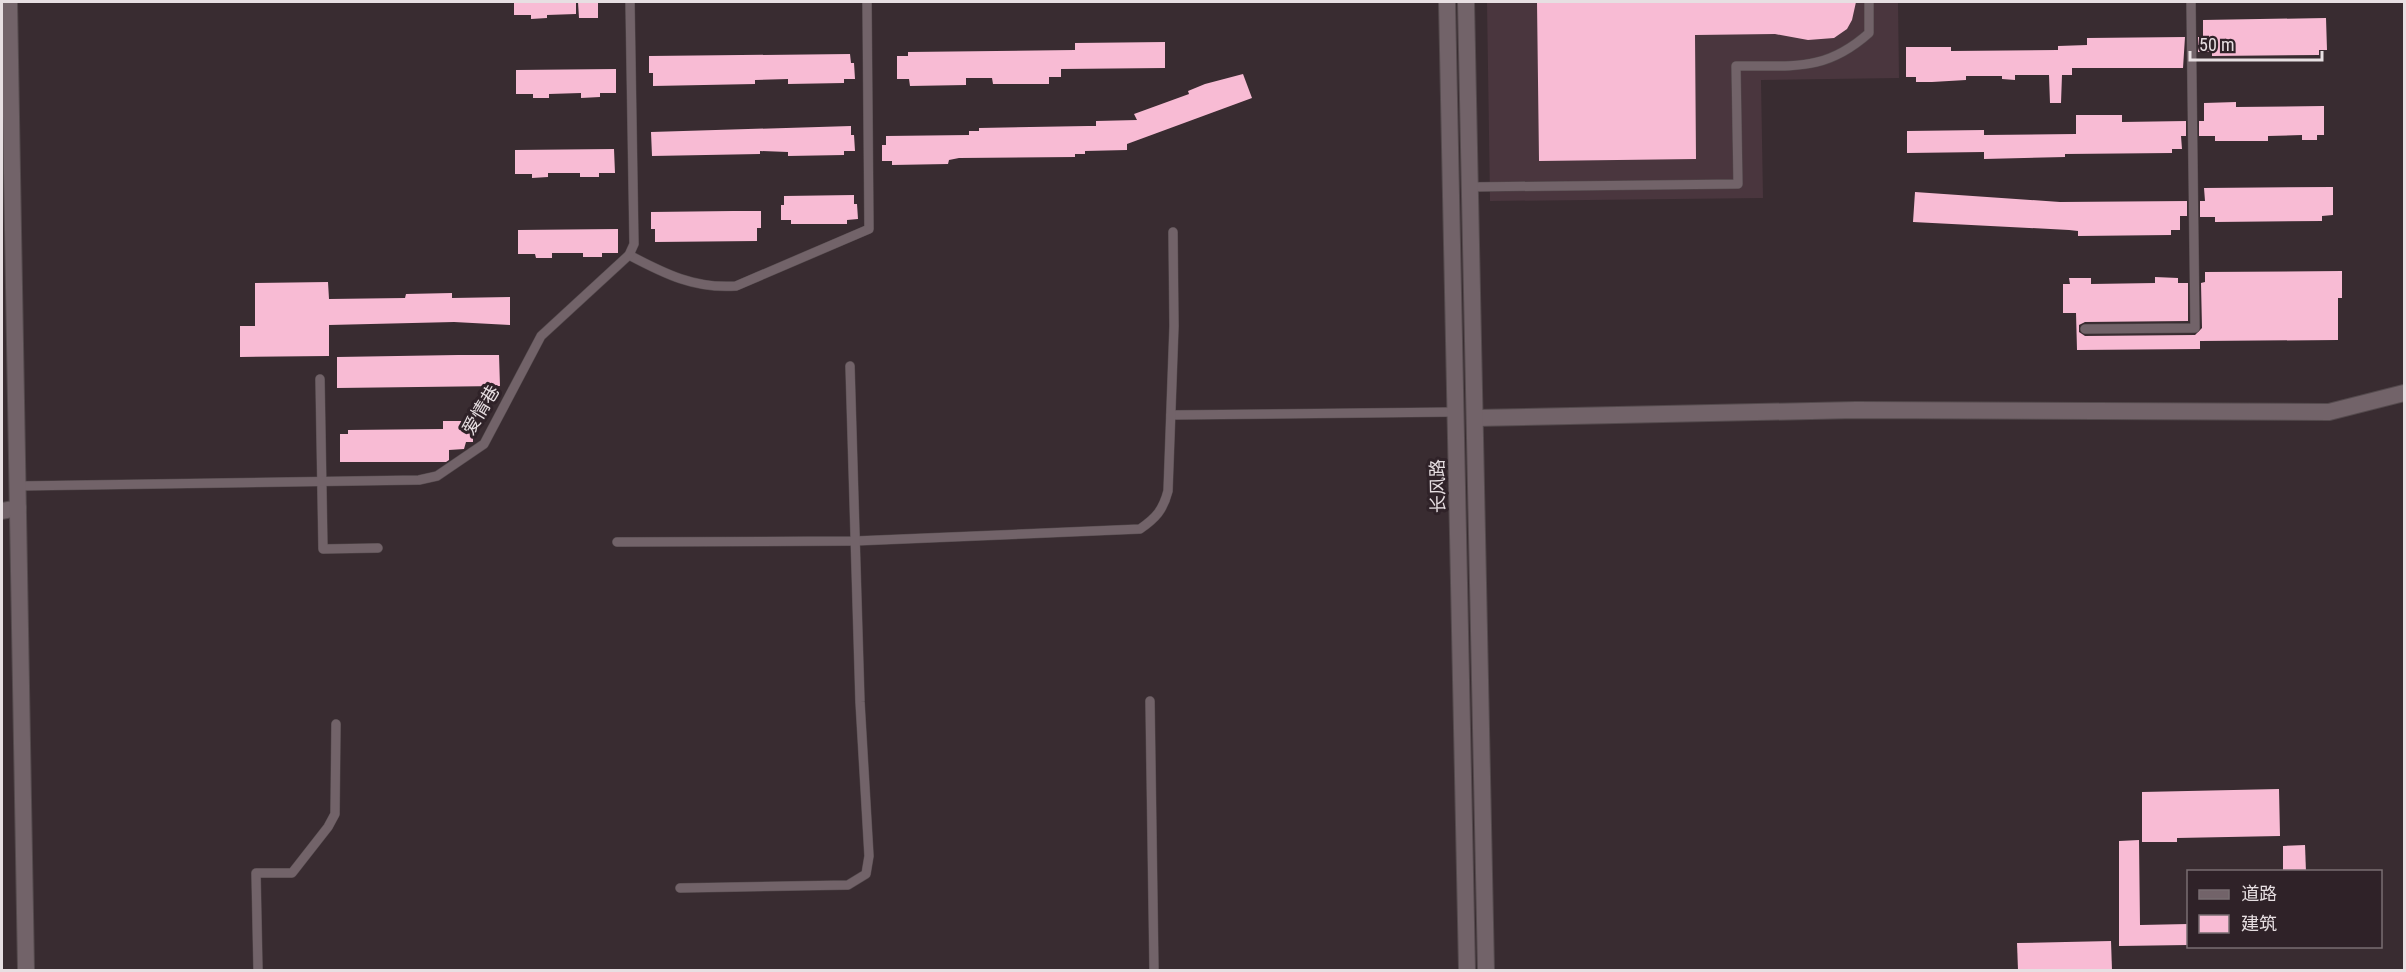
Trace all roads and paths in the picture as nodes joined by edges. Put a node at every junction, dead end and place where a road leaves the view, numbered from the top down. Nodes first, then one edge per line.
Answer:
1 (9, 2) edge
2 (630, 2) edge
3 (867, 2) edge
4 (1447, 2) edge
5 (1466, 2) edge
6 (1869, 2) edge
7 (2191, 2) edge
8 (1470, 187) junction
9 (1173, 232) dead end
10 (629, 255) junction
11 (2085, 329) dead end
12 (850, 366) dead end
13 (9, 379) edge
14 (320, 380) dead end
15 (2404, 393) edge
16 (1456, 412) junction
17 (1171, 416) junction
18 (1475, 418) junction
19 (321, 481) junction
20 (18, 486) junction
21 (10, 510) edge
22 (855, 541) junction
23 (617, 542) dead end
24 (378, 548) dead end
25 (1150, 701) dead end
26 (336, 724) dead end
27 (680, 888) dead end
28 (26, 970) edge
29 (258, 970) edge
30 (1154, 970) edge
31 (1467, 970) edge
32 (1486, 970) edge

1 - 13 main road
2 - 10 lane
3 - 10 lane
4 - 16 main road, 长风路
5 - 8 main road
6 - 8 lane
7 - 11 lane
8 - 18 main road
9 - 17 lane
10 - 19 lane, 爱情巷
12 - 22 lane
13 - 20 main road
14 - 19 lane
15 - 18 main road
16 - 17 lane
16 - 31 main road, 长风路
17 - 22 lane
18 - 32 main road
19 - 20 lane, 爱情巷
19 - 24 lane
20 - 21 main road
21 - 28 main road
22 - 23 lane
22 - 27 lane
25 - 30 lane
26 - 29 lane

